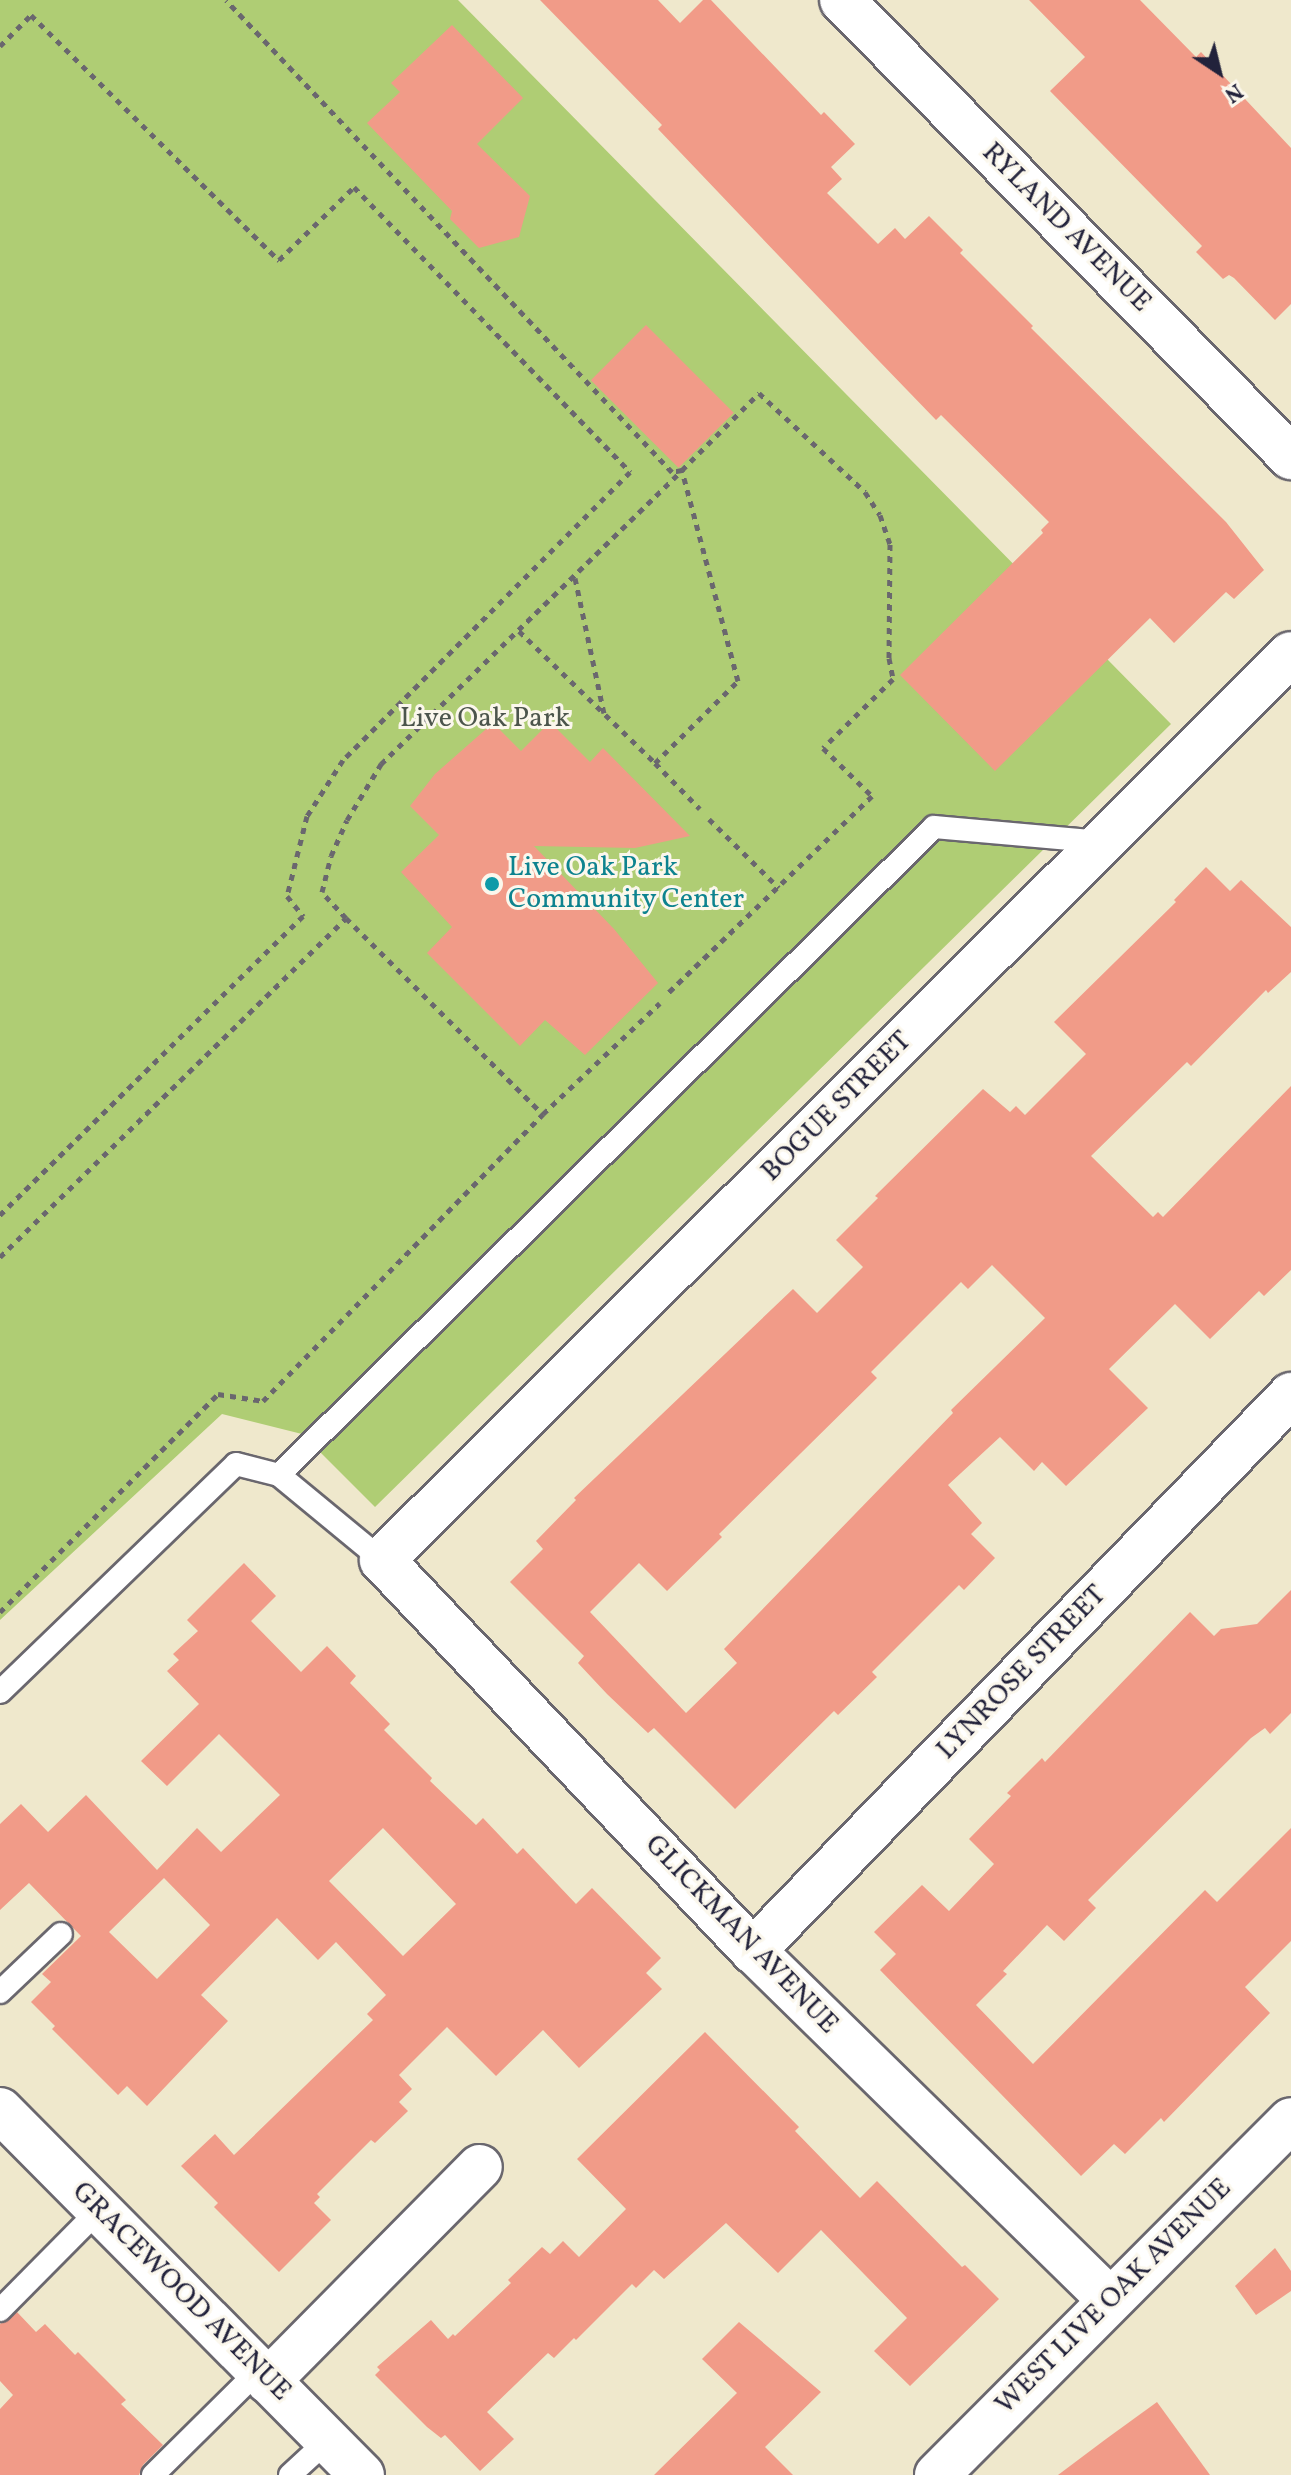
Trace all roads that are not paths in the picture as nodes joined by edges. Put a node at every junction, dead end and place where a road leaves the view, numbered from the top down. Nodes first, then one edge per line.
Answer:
1 (842, 0) edge
2 (1291, 457) edge
3 (1291, 654) edge
4 (1102, 842) junction
5 (1291, 1395) edge
6 (279, 1475) junction
7 (382, 1560) junction
8 (0, 1692) edge
9 (61, 1934) dead end
10 (753, 1951) junction
11 (0, 1992) edge
12 (0, 2110) edge
13 (1291, 2120) edge
14 (480, 2167) dead end
15 (99, 2210) junction
16 (1110, 2300) junction
17 (0, 2310) edge
18 (263, 2376) junction
19 (327, 2441) junction
20 (153, 2475) edge
21 (290, 2475) edge
22 (362, 2475) edge
23 (937, 2475) edge

1 - 2 street, RYLAND AVENUE
3 - 4 street, BOGUE STREET
4 - 6 lane
4 - 7 street, BOGUE STREET
5 - 10 street, LYNROSE STREET
6 - 7 lane
6 - 8 lane
7 - 10 street, GLICKMAN AVENUE
9 - 11 lane
10 - 16 street, GLICKMAN AVENUE
12 - 15 street, GRACEWOOD AVENUE
13 - 16 street, WEST LIVE OAK AVENUE
14 - 18 street
15 - 17 lane
15 - 18 street, GRACEWOOD AVENUE
16 - 23 street, WEST LIVE OAK AVENUE
18 - 19 street, GRACEWOOD AVENUE
18 - 20 lane
19 - 21 lane
19 - 22 street, GRACEWOOD AVENUE

